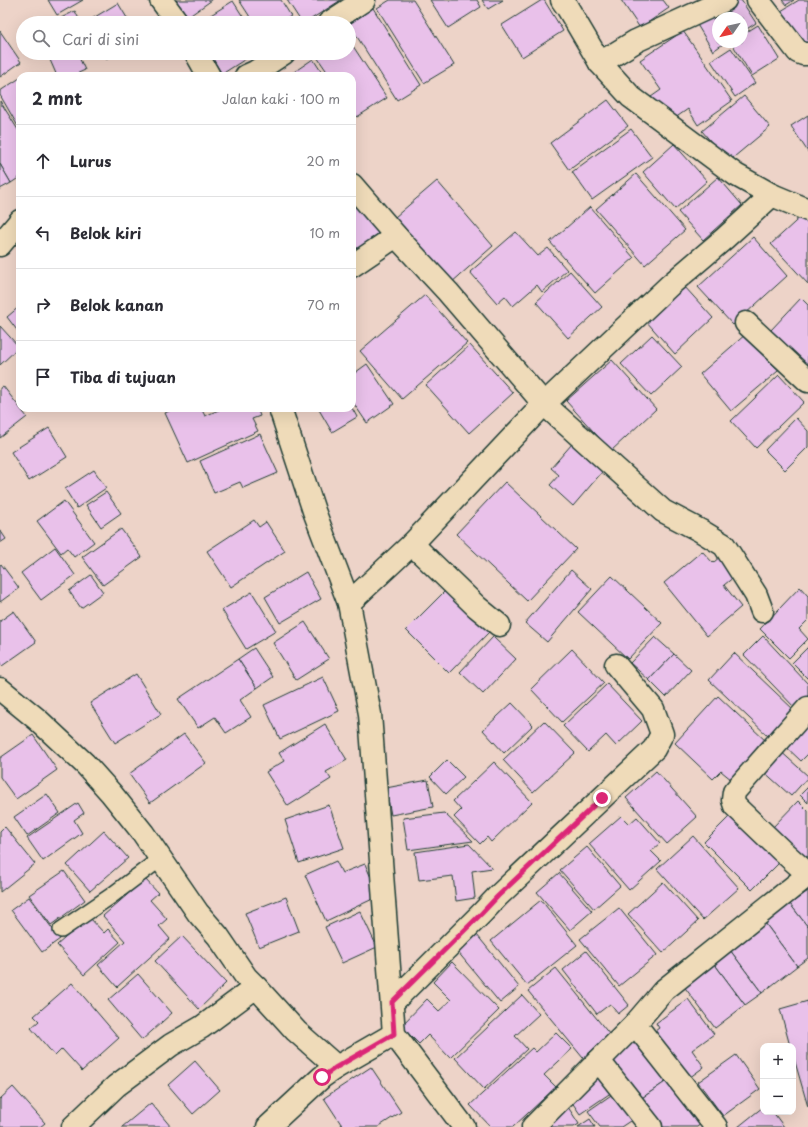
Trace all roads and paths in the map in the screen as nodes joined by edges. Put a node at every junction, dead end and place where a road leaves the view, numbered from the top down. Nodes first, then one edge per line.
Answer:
1 (161, 0) edge
2 (364, 0) edge
3 (562, 0) edge
4 (725, 0) edge
5 (758, 0) edge
6 (173, 16) edge
7 (340, 16) edge
8 (808, 54) edge
9 (200, 60) edge
10 (274, 60) edge
11 (600, 63) junction
12 (207, 72) edge
13 (258, 72) edge
14 (356, 190) edge
15 (772, 195) junction
16 (808, 210) edge
17 (16, 226) edge
18 (396, 236) junction
19 (0, 245) edge
20 (356, 263) edge
21 (746, 323) dead end
22 (808, 381) edge
23 (544, 404) junction
24 (281, 412) edge
25 (412, 544) junction
26 (349, 603) junction
27 (762, 611) dead end
28 (499, 624) dead end
29 (616, 665) dead end
30 (0, 689) edge
31 (808, 708) edge
32 (160, 859) junction
33 (808, 874) edge
34 (62, 930) dead end
35 (256, 987) junction
36 (392, 1002) junction
37 (635, 1024) junction
38 (394, 1034) junction
39 (599, 1061) junction
40 (335, 1068) junction
41 (73, 1127) edge
42 (268, 1127) edge
43 (464, 1127) edge
44 (533, 1127) edge
45 (651, 1127) edge
46 (716, 1127) edge

1 - 6 street
2 - 7 street
3 - 11 street
4 - 11 street
5 - 8 street
9 - 12 street
10 - 13 street
11 - 15 street
14 - 18 street
15 - 16 street
15 - 23 street
17 - 19 street
18 - 20 street
18 - 23 street
21 - 22 street
23 - 25 street
23 - 27 street
24 - 26 street
25 - 26 street
25 - 28 street
26 - 36 street
29 - 36 street
30 - 32 street
31 - 33 street
32 - 34 lane
32 - 35 street
33 - 37 street
35 - 40 street
35 - 41 street
36 - 38 street
37 - 39 street
37 - 46 street
38 - 40 street
38 - 43 street
39 - 44 street
39 - 45 street
40 - 42 street

